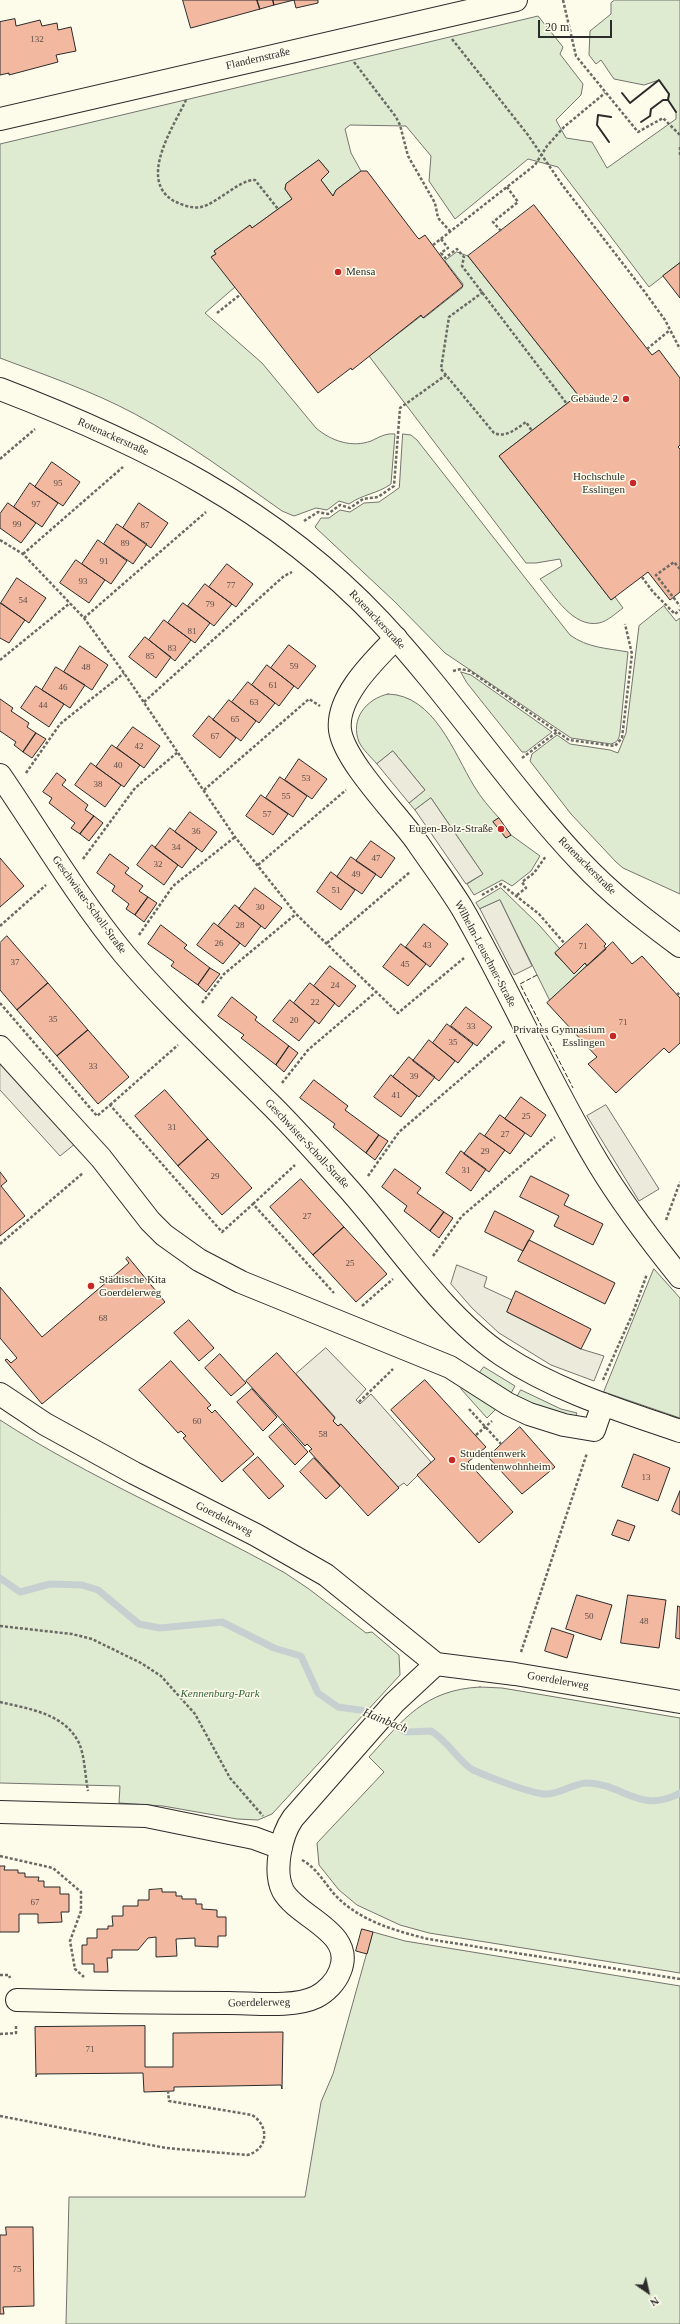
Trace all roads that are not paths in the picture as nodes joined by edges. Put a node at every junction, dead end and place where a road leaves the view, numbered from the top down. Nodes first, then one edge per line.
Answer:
1 (516, 0) edge
2 (0, 119) edge
3 (0, 389) edge
4 (396, 638) junction
5 (0, 775) edge
6 (680, 946) edge
7 (0, 1047) edge
8 (680, 1277) edge
9 (0, 1394) edge
10 (599, 1403) junction
11 (680, 1431) edge
12 (436, 1664) junction
13 (680, 1702) edge
14 (0, 1812) edge
15 (282, 1841) junction
16 (17, 2000) dead end

1 - 2 street, Flandernstraße
3 - 4 street, Rotenackerstraße
4 - 6 street, Rotenackerstraße
4 - 8 street, Wilhelm-Leuschner-Straße
5 - 10 street, Geschwister-Scholl-Straße
7 - 10 street
9 - 12 street, Goerdelerweg
10 - 11 street, Geschwister-Scholl-Straße
12 - 13 street, Goerdelerweg
12 - 15 street
14 - 15 street
15 - 16 street, Goerdelerweg

